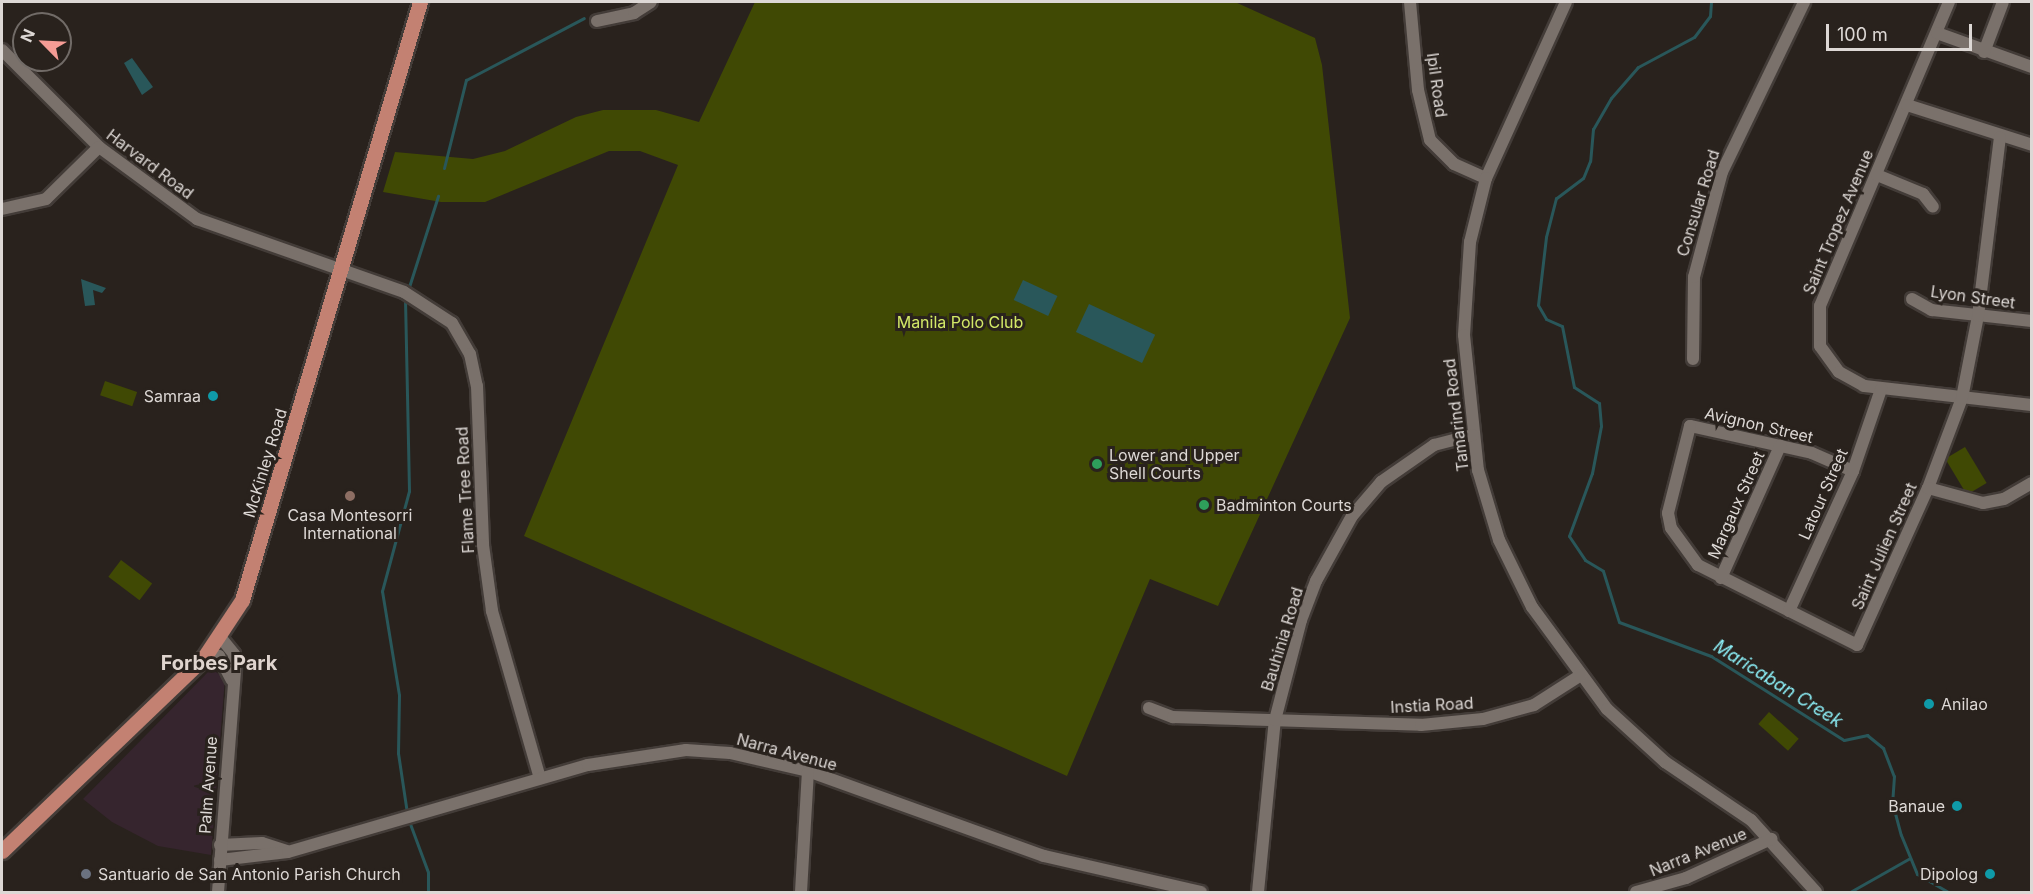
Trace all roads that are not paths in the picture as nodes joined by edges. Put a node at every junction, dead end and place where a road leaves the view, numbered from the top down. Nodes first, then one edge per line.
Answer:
1 (420, 2) edge
2 (651, 2) edge
3 (1410, 2) edge
4 (1566, 2) edge
5 (1804, 2) edge
6 (1949, 2) edge
7 (2003, 2) edge
8 (597, 21) dead end
9 (1937, 33) junction
10 (2, 50) edge
11 (1984, 52) junction
12 (2031, 67) edge
13 (1907, 105) junction
14 (2000, 137) junction
15 (2031, 145) edge
16 (99, 147) junction
17 (1876, 175) junction
18 (1486, 178) junction
19 (1933, 207) dead end
20 (2, 209) edge
21 (342, 270) junction
22 (1912, 299) dead end
23 (1978, 316) junction
24 (2031, 321) edge
25 (1693, 359) dead end
26 (1881, 388) junction
27 (1962, 398) junction
28 (2031, 405) edge
29 (1690, 426) joint
30 (1473, 435) junction
31 (1780, 446) junction
32 (1853, 471) junction
33 (2031, 483) edge
34 (1928, 488) junction
35 (1721, 578) junction
36 (1789, 611) junction
37 (221, 638) junction
38 (206, 656) junction
39 (1581, 675) junction
40 (232, 681) junction
41 (1149, 708) dead end
42 (1275, 720) junction
43 (808, 771) junction
44 (540, 778) junction
45 (1771, 839) junction
46 (220, 846) junction
47 (2, 852) edge
48 (288, 852) junction
49 (220, 860) junction
50 (218, 892) edge
51 (801, 892) edge
52 (1201, 892) edge
53 (1258, 892) edge
54 (1636, 892) edge
55 (1816, 892) edge

1 - 21 main road, McKinley Road
2 - 8 street
3 - 18 street, Ipil Road
4 - 18 street, Tamarind Road
5 - 25 street, Consular Road
6 - 9 street, Saint Tropez Avenue
7 - 11 street
9 - 11 street
9 - 13 street, Saint Tropez Avenue
10 - 16 street, Harvard Road
11 - 12 street
13 - 14 street
13 - 17 street, Saint Tropez Avenue
14 - 15 street
14 - 23 street, Saint Julien Street
16 - 20 street
16 - 21 street, Harvard Road
17 - 19 street
17 - 26 street, Saint Tropez Avenue
18 - 30 street, Tamarind Road
21 - 37 main road, McKinley Road
21 - 44 street, Flame Tree Road
22 - 23 street, Lyon Street
23 - 24 street, Lyon Street
23 - 27 street, Saint Julien Street
26 - 27 street, Saint Tropez Avenue
26 - 32 street, Latour Street
27 - 28 street, Saint Tropez Avenue
27 - 34 street, Saint Julien Street
29 - 31 street, Avignon Street
29 - 35 street, Saint Julien Street
30 - 39 street, Tamarind Road
30 - 42 street, Bauhinia Road
31 - 32 street, Avignon Street
31 - 35 street, Margaux Street
32 - 36 street, Latour Street
33 - 34 street
34 - 36 street, Saint Julien Street
35 - 36 street, Saint Julien Street
37 - 38 main road, McKinley Road
37 - 40 street, Palm Avenue
38 - 40 street
38 - 47 main road, McKinley Road
39 - 42 street, Instia Road
39 - 45 street, Tamarind Road
40 - 46 street, Palm Avenue
41 - 42 street, Instia Road
42 - 53 street, Bauhinia Road
43 - 44 street, Narra Avenue
43 - 51 street
43 - 52 street, Narra Avenue
44 - 48 street, Narra Avenue
45 - 54 street, Narra Avenue
45 - 55 street, Tamarind Road
46 - 48 street
46 - 49 street, Palm Avenue
48 - 49 street, Narra Avenue
49 - 50 street, Palm Avenue

